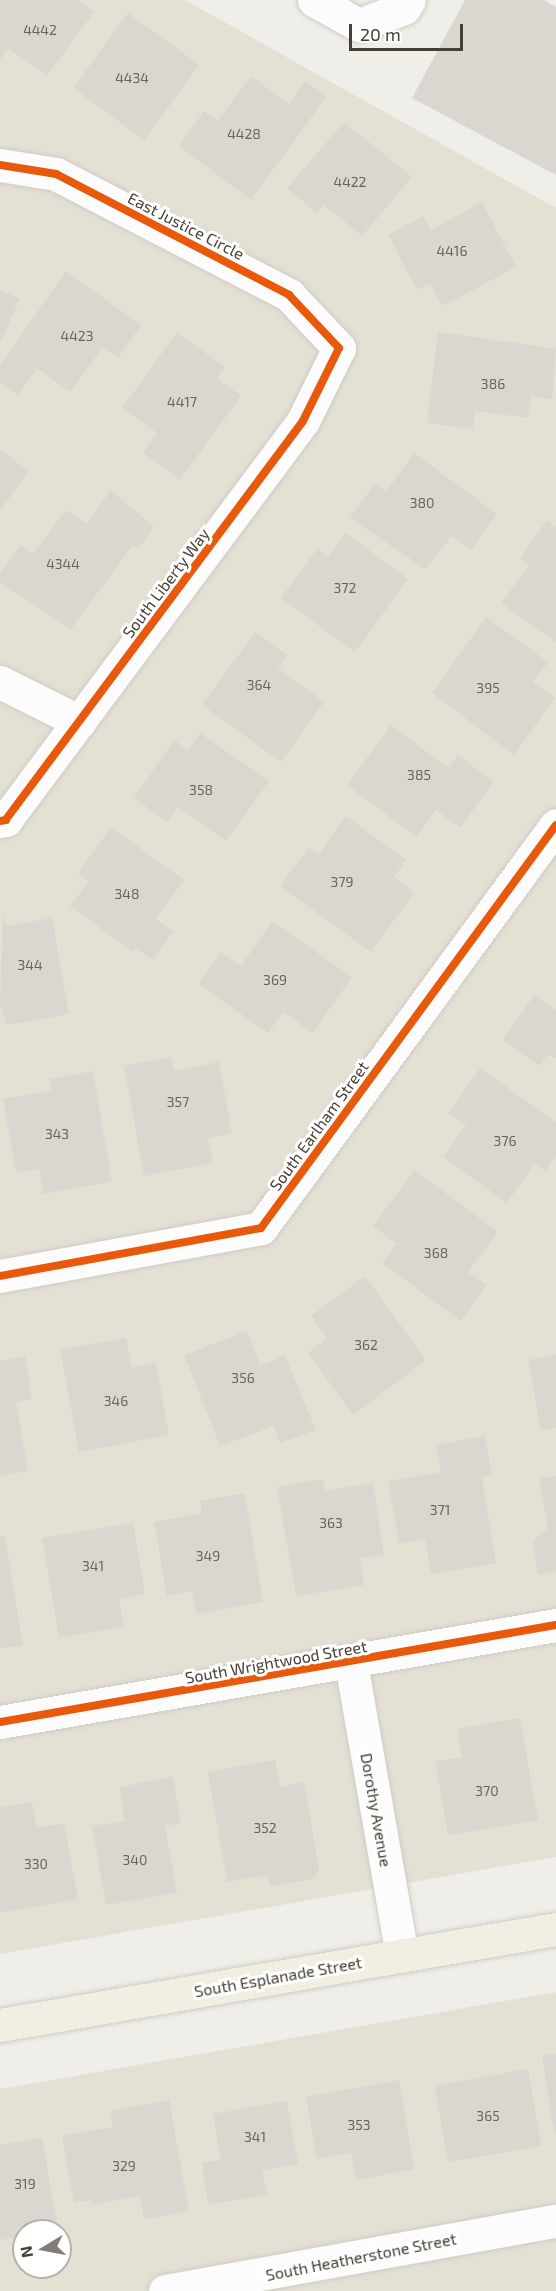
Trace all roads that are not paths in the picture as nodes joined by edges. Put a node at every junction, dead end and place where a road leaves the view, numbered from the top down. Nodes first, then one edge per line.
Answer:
1 (314, 0) edge
2 (409, 0) edge
3 (0, 165) edge
4 (339, 348) joint
5 (0, 682) edge
6 (80, 722) junction
7 (0, 821) edge
8 (556, 825) edge
9 (0, 1276) edge
10 (556, 1625) edge
11 (351, 1663) junction
12 (0, 1722) edge
13 (556, 1929) edge
14 (402, 1956) junction
15 (0, 2025) edge
16 (556, 2221) edge
17 (257, 2284) edge
18 (165, 2291) edge

1 - 2 street
3 - 4 street, East Justice Circle
4 - 6 street, South Liberty Way
5 - 6 street
6 - 7 street, South Liberty Way
8 - 9 street, South Earlham Street
10 - 11 street, South Wrightwood Street
11 - 12 street, South Wrightwood Street
11 - 14 street, Dorothy Avenue
13 - 14 main road, South Esplanade Street
14 - 15 main road, South Esplanade Street
16 - 17 street, South Heatherstone Street
17 - 18 street, South Heatherstone Street

